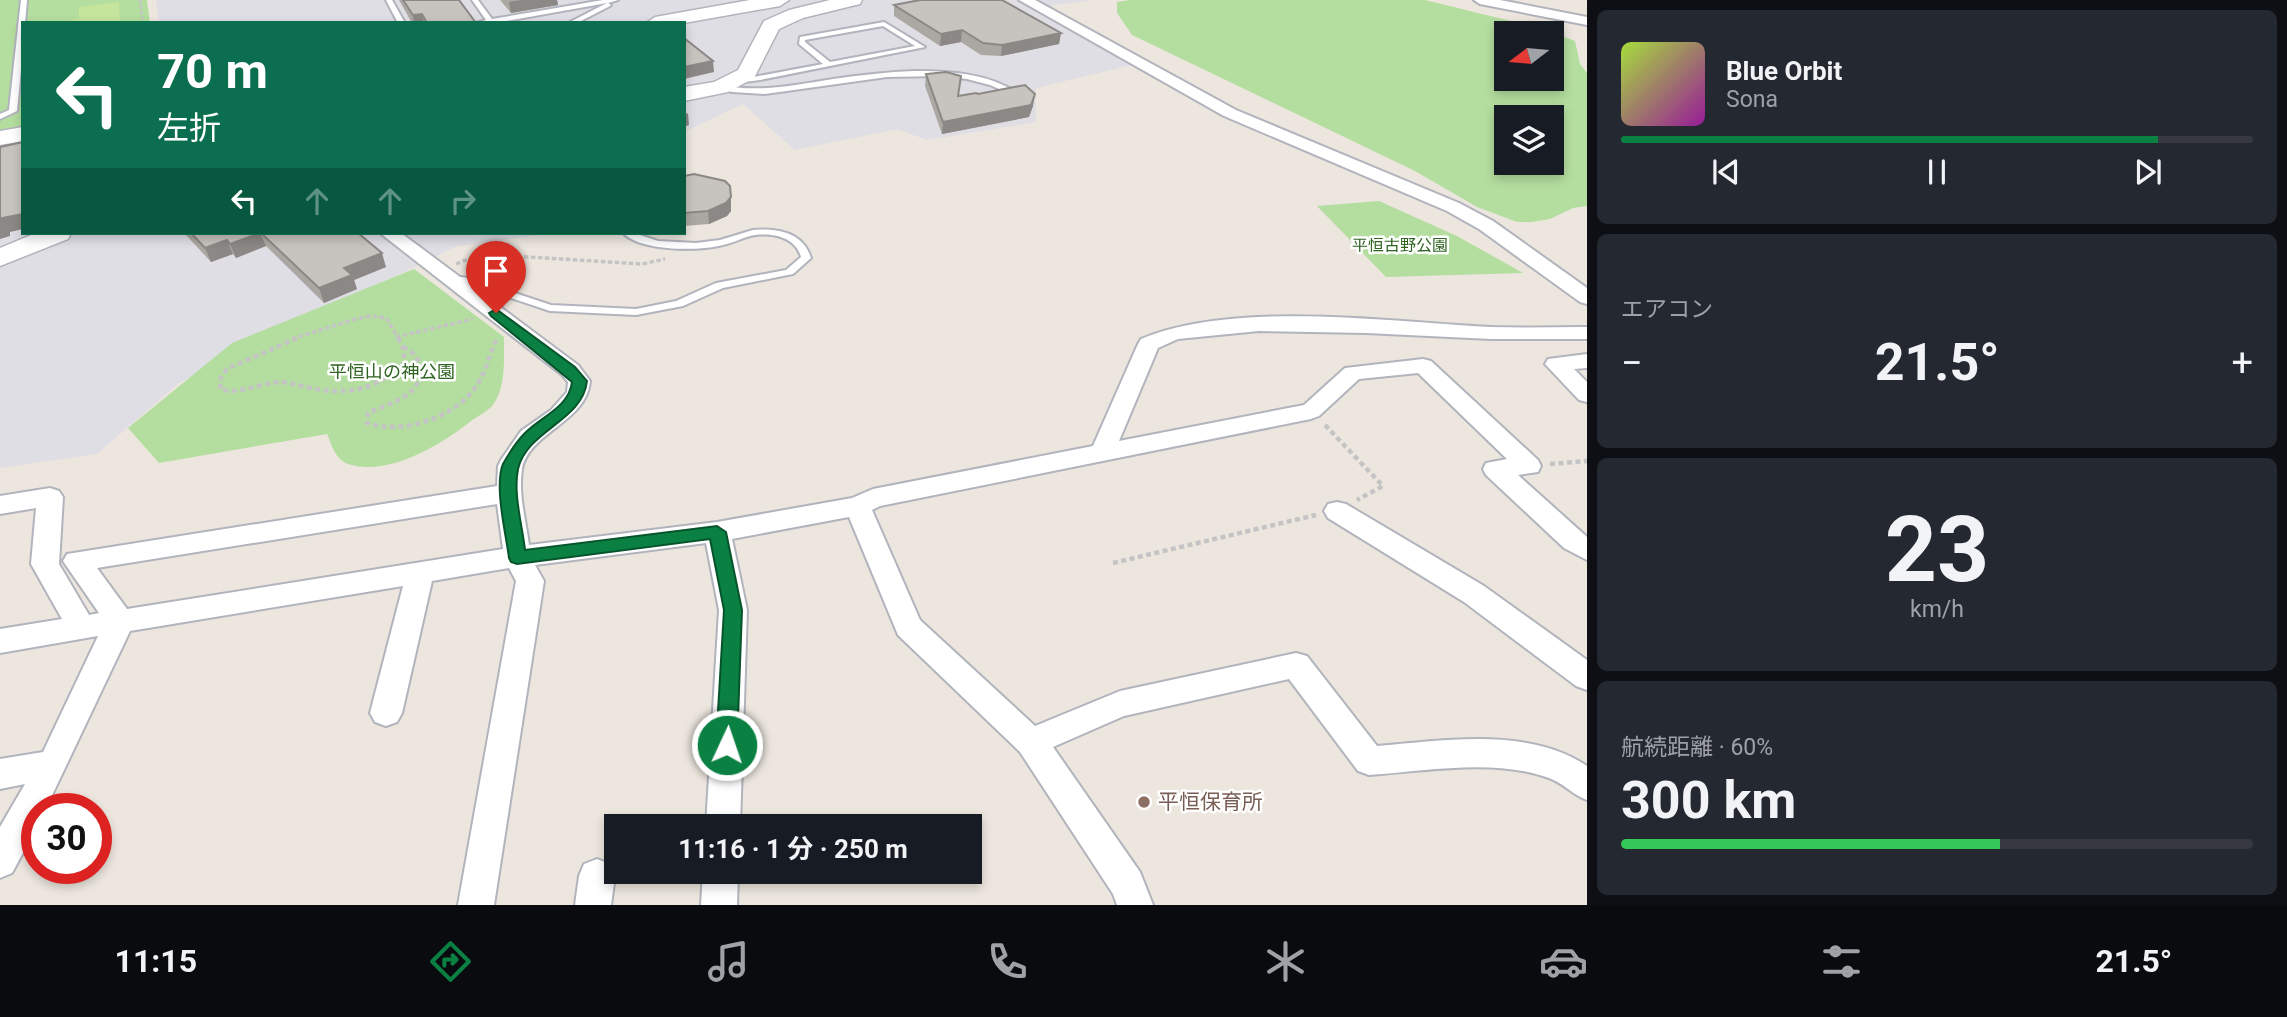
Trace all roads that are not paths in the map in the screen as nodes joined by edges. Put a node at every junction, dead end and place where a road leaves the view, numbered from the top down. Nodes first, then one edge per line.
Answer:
1 (24, 0) edge
2 (388, 0) edge
3 (475, 0) edge
4 (617, 0) edge
5 (780, 0) edge
6 (853, 0) edge
7 (1025, 0) edge
8 (1480, 0) edge
9 (661, 16) edge
10 (22, 21) edge
11 (401, 21) edge
12 (490, 21) edge
13 (497, 21) edge
14 (575, 21) edge
15 (1587, 21) edge
16 (21, 28) edge
17 (829, 65) junction
18 (728, 84) junction
19 (686, 94) edge
20 (1015, 94) edge
21 (13, 101) junction
22 (0, 111) edge
23 (0, 117) edge
24 (21, 134) edge
25 (0, 138) edge
26 (53, 235) edge
27 (392, 235) edge
28 (631, 235) edge
29 (0, 258) edge
30 (450, 279) junction
31 (1587, 298) edge
32 (1422, 329) junction
33 (1577, 333) edge
34 (1587, 354) edge
35 (1587, 360) edge
36 (1423, 366) junction
37 (1587, 395) edge
38 (1102, 452) junction
39 (509, 493) junction
40 (0, 505) edge
41 (858, 506) junction
42 (1337, 510) road end
43 (717, 532) junction
44 (1587, 550) edge
45 (517, 558) junction
46 (420, 573) junction
47 (120, 621) junction
48 (82, 628) junction
49 (0, 641) edge
50 (1587, 677) edge
51 (386, 713) dead end
52 (1031, 742) junction
53 (53, 764) junction
54 (0, 774) edge
55 (1587, 785) edge
56 (724, 814) edge
57 (0, 861) edge
58 (720, 884) edge
59 (476, 905) edge
60 (719, 905) edge
61 (1135, 905) edge

1 - 10 lane
2 - 11 lane
3 - 12 lane
4 - 13 lane
4 - 14 lane
5 - 9 street
6 - 18 street
7 - 31 street
8 - 15 street
16 - 21 lane
17 - 17 lane
17 - 18 lane
18 - 19 street
18 - 20 lane
21 - 22 lane
21 - 23 lane
24 - 25 street
26 - 29 street
27 - 30 street
28 - 30 lane
30 - 39 street
32 - 33 street
32 - 36 street
32 - 38 street
33 - 34 street
35 - 37 street
36 - 38 street
36 - 44 street
38 - 41 street
39 - 45 street
39 - 47 street
40 - 48 street
41 - 43 street
41 - 52 street
42 - 50 street
43 - 45 street
43 - 56 street
45 - 46 street
45 - 59 street
46 - 47 street
46 - 51 street
47 - 48 street
47 - 53 street
48 - 49 street
52 - 55 street
52 - 61 street
53 - 54 street
53 - 57 street
58 - 60 street

